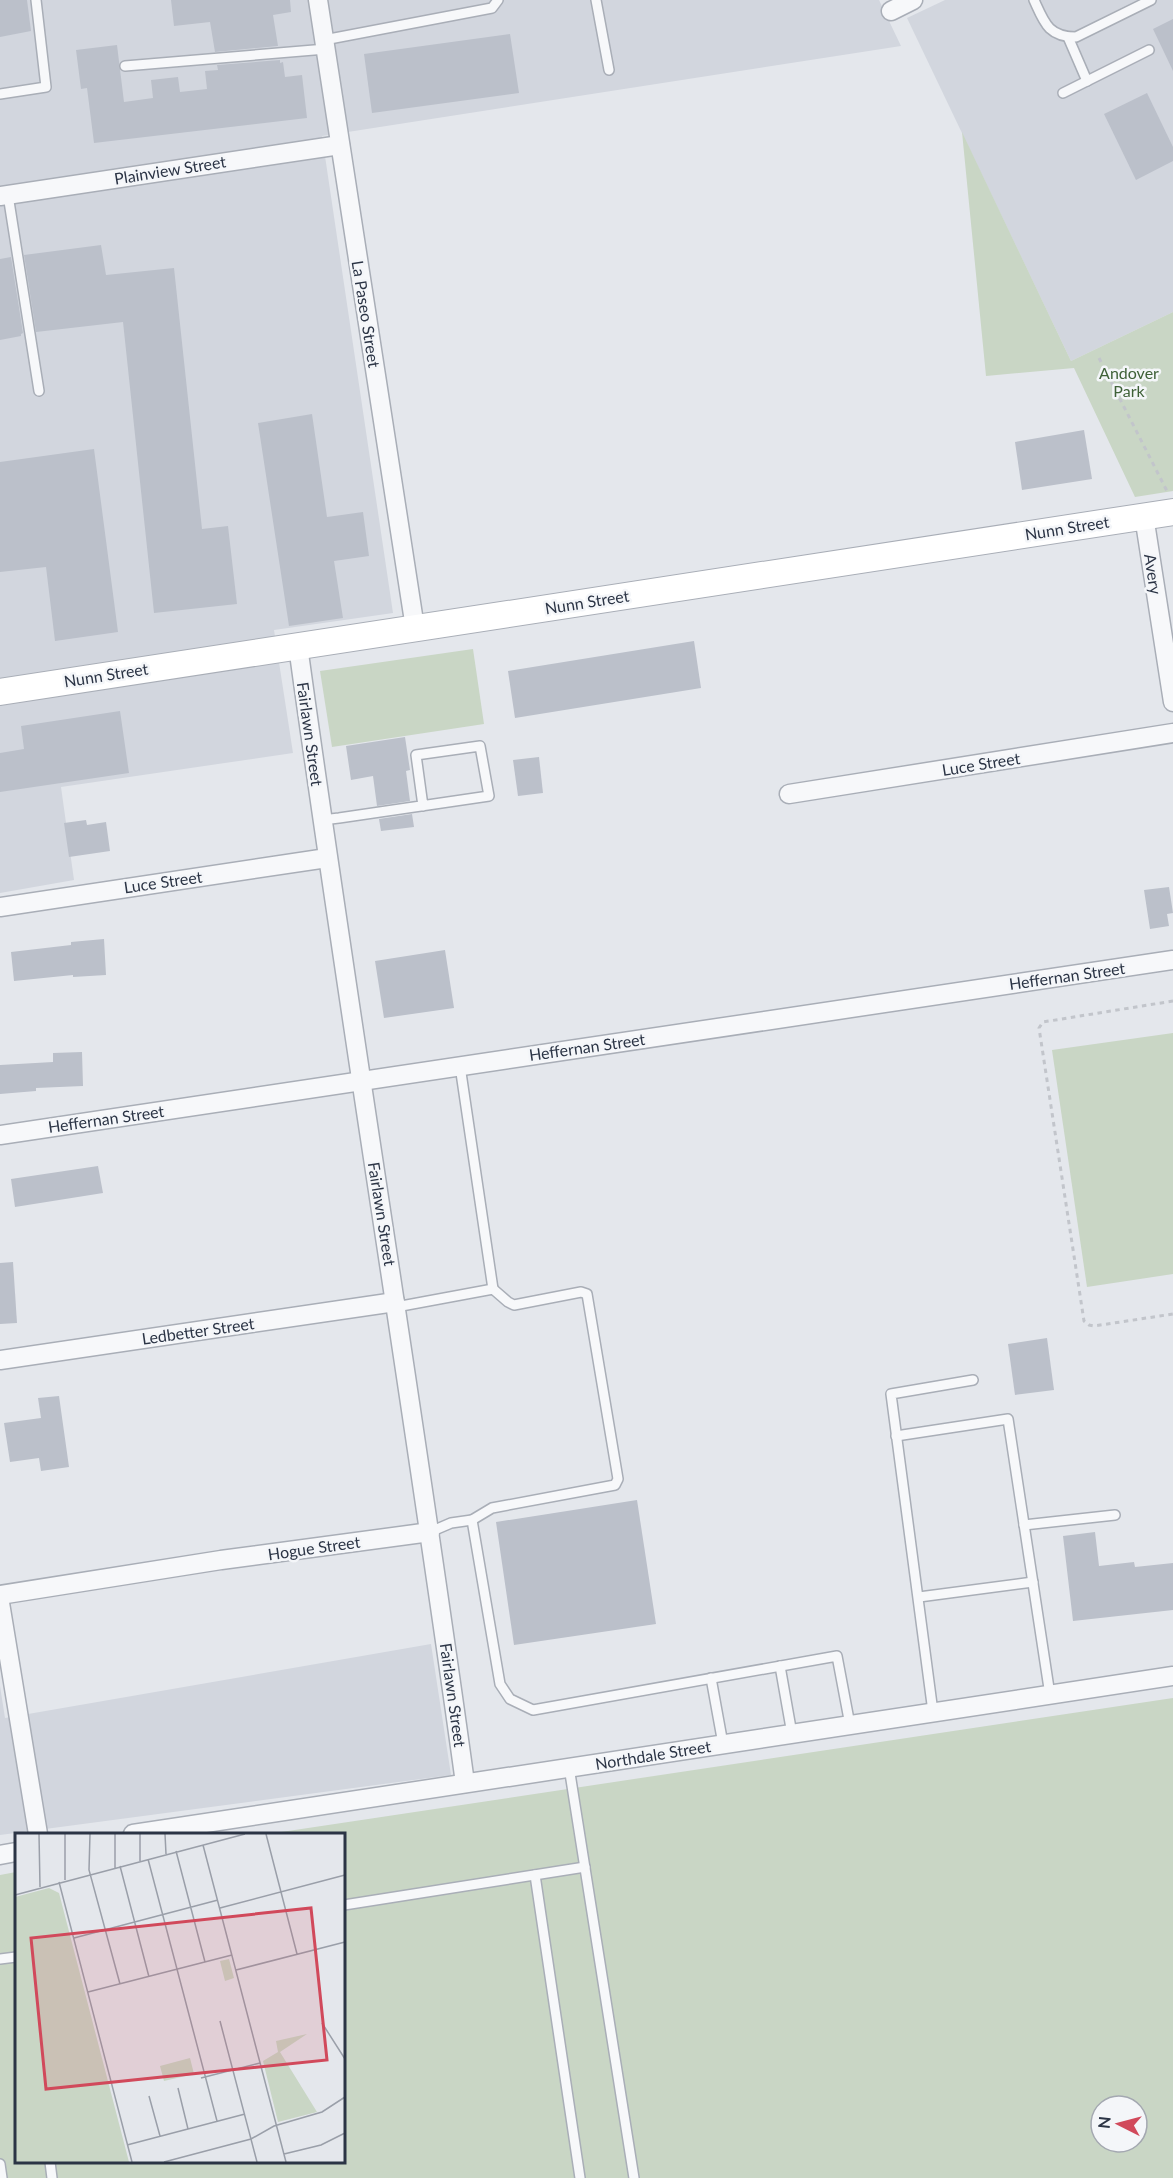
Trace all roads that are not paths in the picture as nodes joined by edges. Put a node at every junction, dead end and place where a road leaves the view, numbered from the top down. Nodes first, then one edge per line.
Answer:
1 (36, 0) edge
2 (318, 0) edge
3 (498, 0) edge
4 (596, 0) edge
5 (913, 0) edge
6 (1034, 0) edge
7 (1151, 0) edge
8 (891, 11) dead end
9 (1068, 37) junction
10 (325, 45) junction
11 (1149, 50) dead end
12 (125, 66) dead end
13 (609, 70) dead end
14 (1087, 81) junction
15 (1063, 93) dead end
16 (0, 94) edge
17 (340, 145) junction
18 (4, 195) edge
19 (39, 391) dead end
20 (1173, 512) edge
21 (1144, 516) junction
22 (415, 628) junction
23 (298, 646) junction
24 (0, 692) edge
25 (1173, 702) edge
26 (1173, 733) edge
27 (789, 794) dead end
28 (423, 806) junction
29 (322, 820) junction
30 (327, 858) junction
31 (0, 906) edge
32 (1173, 960) edge
33 (460, 1066) junction
34 (362, 1081) junction
35 (0, 1135) edge
36 (494, 1289) junction
37 (396, 1304) junction
38 (0, 1360) edge
39 (973, 1380) dead end
40 (896, 1436) junction
41 (1116, 1515) dead end
42 (472, 1520) junction
43 (1024, 1525) junction
44 (430, 1532) junction
45 (1033, 1582) junction
46 (0, 1595) edge
47 (919, 1597) junction
48 (0, 1603) edge
49 (780, 1666) junction
50 (1173, 1676) edge
51 (711, 1678) junction
52 (1050, 1695) junction
53 (933, 1712) junction
54 (850, 1725) junction
55 (792, 1734) junction
56 (723, 1744) junction
57 (569, 1767) junction
58 (465, 1783) junction
59 (38, 1833) edge
60 (140, 1833) edge
61 (15, 1852) edge
62 (0, 1855) edge
63 (585, 1867) junction
64 (535, 1875) junction
65 (345, 1905) edge
66 (15, 1957) edge
67 (0, 1959) edge
68 (50, 2163) edge
69 (0, 2164) edge
70 (2, 2178) edge
71 (52, 2178) edge
72 (580, 2178) edge
73 (634, 2178) edge

1 - 16 lane
2 - 10 street, La Paseo Street
3 - 10 lane
4 - 13 lane
5 - 8 street
6 - 9 lane
7 - 9 lane
9 - 14 lane
10 - 12 lane
10 - 17 street, La Paseo Street
11 - 14 lane
14 - 15 lane
17 - 18 street, Plainview Street
17 - 22 street, La Paseo Street
18 - 19 lane
20 - 21 street, Nunn Street
21 - 22 street, Nunn Street
21 - 25 street, Avery
22 - 23 street, Nunn Street
23 - 24 street, Nunn Street
23 - 29 street, Fairlawn Street
26 - 27 street, Luce Street
28 - 28 lane
28 - 29 lane
29 - 30 street, Fairlawn Street
30 - 31 street, Luce Street
30 - 34 street, Fairlawn Street
32 - 33 street, Heffernan Street
33 - 34 street, Heffernan Street
33 - 36 lane
34 - 35 street, Heffernan Street
34 - 37 street, Fairlawn Street
36 - 37 lane
36 - 42 lane, Hogue Street
37 - 38 street, Ledbetter Street
37 - 44 street, Fairlawn Street
39 - 40 lane
40 - 43 lane
40 - 47 lane
41 - 43 lane
42 - 44 lane, Hogue Street
42 - 51 lane
43 - 45 lane
44 - 46 street, Hogue Street
44 - 58 street, Fairlawn Street
45 - 47 lane
45 - 52 lane
47 - 53 lane
48 - 59 street
49 - 51 lane
49 - 54 lane
49 - 55 lane
50 - 52 street, Northdale Street
51 - 56 lane
52 - 53 street, Northdale Street
53 - 54 street, Northdale Street
54 - 55 street, Northdale Street
55 - 56 street, Northdale Street
56 - 57 street, Northdale Street
57 - 58 street, Northdale Street
57 - 63 lane
58 - 60 street, Northdale Street
61 - 62 street
63 - 64 lane
63 - 73 lane
64 - 65 lane
64 - 72 lane
66 - 67 lane
68 - 71 lane
69 - 70 lane

